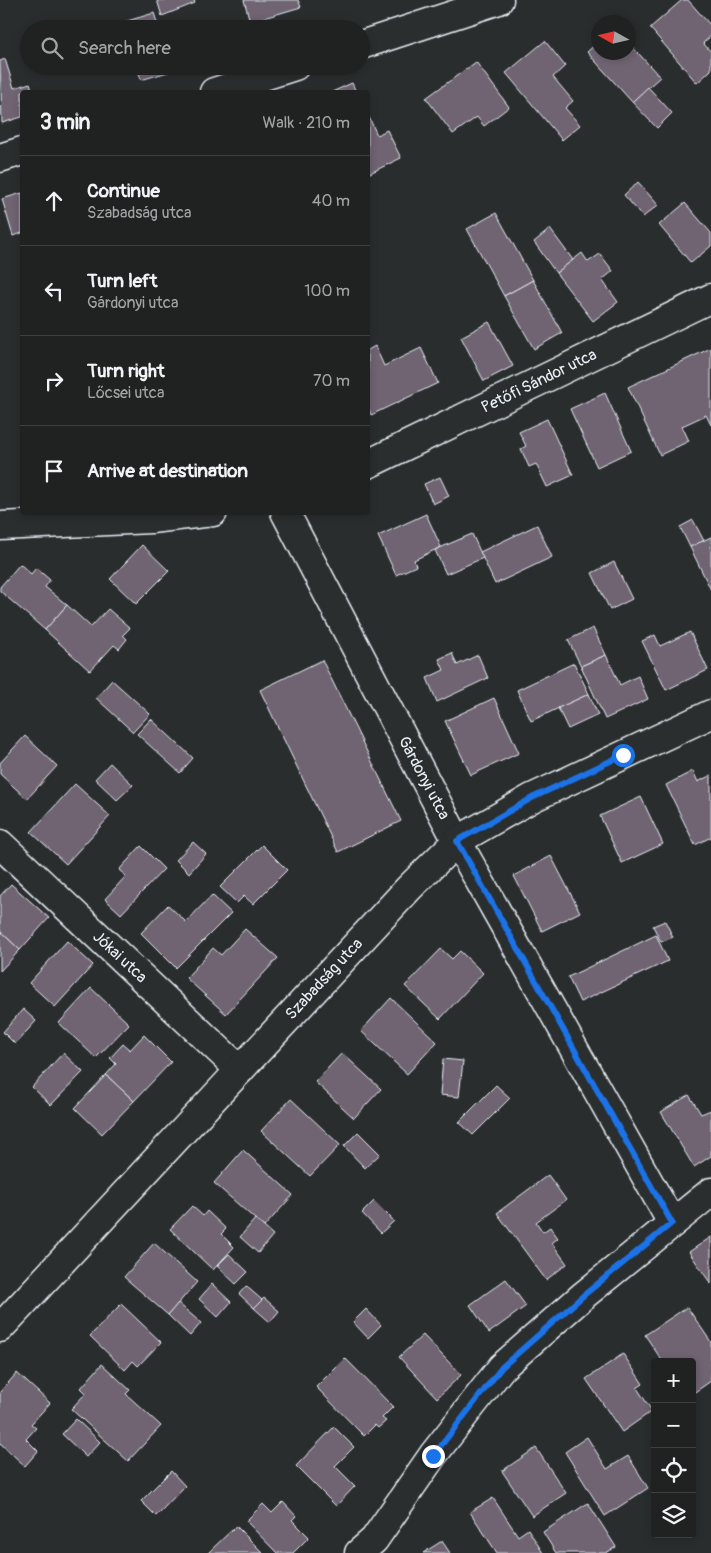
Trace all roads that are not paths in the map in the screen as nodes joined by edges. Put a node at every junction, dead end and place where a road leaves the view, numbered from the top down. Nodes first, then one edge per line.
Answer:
1 (499, 0) edge
2 (370, 42) edge
3 (267, 75) edge
4 (220, 90) edge
5 (20, 152) edge
6 (0, 158) edge
7 (711, 298) edge
8 (370, 463) edge
9 (186, 515) edge
10 (287, 515) edge
11 (0, 526) edge
12 (711, 714) edge
13 (457, 841) junction
14 (0, 844) edge
15 (240, 1070) junction
16 (711, 1192) edge
17 (672, 1223) junction
18 (0, 1328) edge
19 (368, 1549) edge

1 - 2 street
3 - 4 street
5 - 6 street
7 - 8 street, Petőfi Sándor utca
9 - 11 street
10 - 13 street, Gárdonyi utca
12 - 13 street, Szabadság utca
13 - 15 street, Szabadság utca
13 - 17 street, Gárdonyi utca
14 - 15 street, Jókai utca
15 - 18 street, Szabadság utca
16 - 17 street
17 - 19 street

